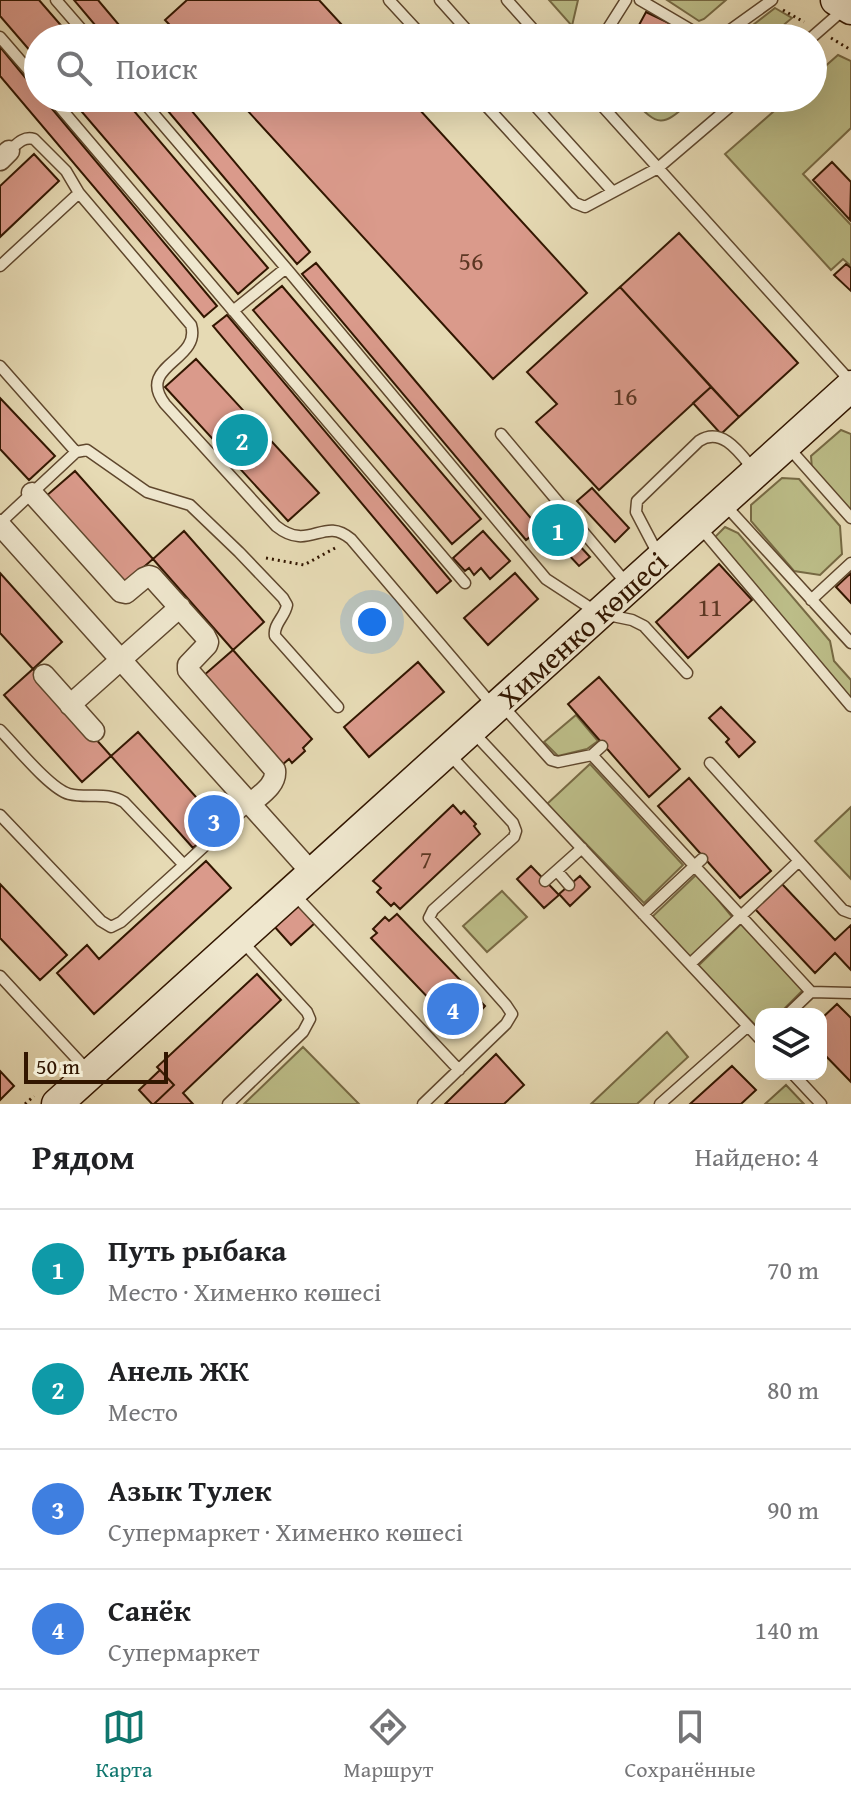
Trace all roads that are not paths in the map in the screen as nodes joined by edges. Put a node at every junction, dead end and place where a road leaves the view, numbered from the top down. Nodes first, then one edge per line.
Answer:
1 (56, 0) edge
2 (389, 0) edge
3 (440, 0) edge
4 (507, 0) edge
5 (626, 0) edge
6 (640, 0) edge
7 (772, 0) edge
8 (845, 5) edge
9 (77, 24) edge
10 (411, 24) edge
11 (461, 24) edge
12 (528, 24) edge
13 (611, 24) edge
14 (681, 24) edge
15 (739, 24) edge
16 (825, 24) edge
17 (0, 37) edge
18 (24, 65) edge
19 (64, 112) edge
20 (152, 112) edge
21 (492, 112) edge
22 (541, 112) edge
23 (608, 112) edge
24 (724, 112) edge
25 (5, 155) edge
26 (658, 168) junction
27 (613, 192) junction
28 (79, 193) junction
29 (0, 266) edge
30 (286, 268) junction
31 (233, 311) junction
32 (0, 366) edge
33 (851, 384) edge
34 (501, 434) dead end
35 (785, 444) junction
36 (76, 452) junction
37 (755, 471) junction
38 (32, 493) junction
39 (722, 501) junction
40 (851, 518) edge
41 (0, 524) edge
42 (697, 524) junction
43 (660, 557) junction
44 (851, 563) edge
45 (465, 583) dead end
46 (629, 586) junction
47 (811, 600) junction
48 (180, 607) junction
49 (598, 613) junction
50 (851, 643) edge
51 (120, 660) junction
52 (687, 673) dead end
53 (44, 675) dead end
54 (70, 705) junction
55 (497, 705) junction
56 (851, 706) edge
57 (338, 707) dead end
58 (471, 729) junction
59 (0, 730) edge
60 (94, 731) dead end
61 (602, 746) dead end
62 (446, 751) junction
63 (592, 755) junction
64 (710, 763) dead end
65 (250, 804) junction
66 (0, 815) edge
67 (582, 848) junction
68 (799, 861) junction
69 (698, 862) junction
70 (184, 865) junction
71 (557, 871) junction
72 (545, 881) dead end
73 (302, 882) junction
74 (569, 885) dead end
75 (851, 913) edge
76 (643, 914) junction
77 (741, 915) junction
78 (240, 939) junction
79 (690, 964) junction
80 (0, 976) edge
81 (811, 992) junction
82 (851, 993) edge
83 (794, 1008) edge
84 (748, 1026) junction
85 (755, 1034) edge
86 (459, 1070) junction
87 (91, 1074) junction
88 (799, 1080) edge
89 (66, 1101) edge
90 (228, 1104) edge
91 (423, 1104) edge
92 (660, 1104) edge
93 (821, 1104) edge

1 - 9 lane
2 - 10 lane
3 - 11 lane
4 - 12 lane
5 - 13 lane
6 - 14 lane
7 - 15 lane
8 - 16 lane
17 - 18 lane
19 - 31 lane
20 - 30 lane
21 - 27 lane
22 - 27 lane
23 - 26 lane
24 - 26 lane
25 - 28 lane
26 - 27 lane
26 - 33 lane
28 - 29 lane
28 - 55 lane
30 - 31 lane
30 - 49 lane
31 - 45 lane
32 - 36 lane
33 - 35 main road, Хименко көшесі
34 - 46 lane
35 - 37 main road, Хименко көшесі
35 - 40 lane
36 - 38 lane
36 - 57 lane
37 - 39 main road, Хименко көшесі
37 - 43 lane
38 - 41 lane
38 - 48 street
39 - 42 main road, Хименко көшесі
39 - 47 lane
41 - 51 street
42 - 43 main road, Хименко көшесі
42 - 56 lane
43 - 46 main road, Хименко көшесі
44 - 47 lane
46 - 49 main road, Хименко көшесі
47 - 50 lane
48 - 51 street
48 - 65 street
49 - 52 lane
49 - 55 main road, Хименко көшесі
51 - 54 street
51 - 65 street
53 - 54 street
54 - 60 street
55 - 58 main road, Хименко көшесі
55 - 63 lane
58 - 62 main road, Хименко көшесі
58 - 67 lane
59 - 70 lane
61 - 63 lane
62 - 73 main road, Хименко көшесі
62 - 86 lane
63 - 69 lane
64 - 68 lane
65 - 70 lane
65 - 73 street
66 - 70 lane
67 - 71 lane
67 - 76 lane
68 - 75 lane
68 - 77 lane
69 - 76 lane
69 - 77 lane
71 - 72 lane
71 - 74 lane
73 - 78 main road, Хименко көшесі
73 - 86 lane
76 - 79 lane
77 - 79 lane
77 - 81 lane
78 - 87 main road, Хименко көшесі
78 - 90 lane
79 - 84 lane
80 - 87 lane
81 - 82 lane
81 - 83 lane
84 - 85 lane
84 - 92 lane
86 - 91 lane
87 - 89 main road, Хименко көшесі
88 - 93 lane

